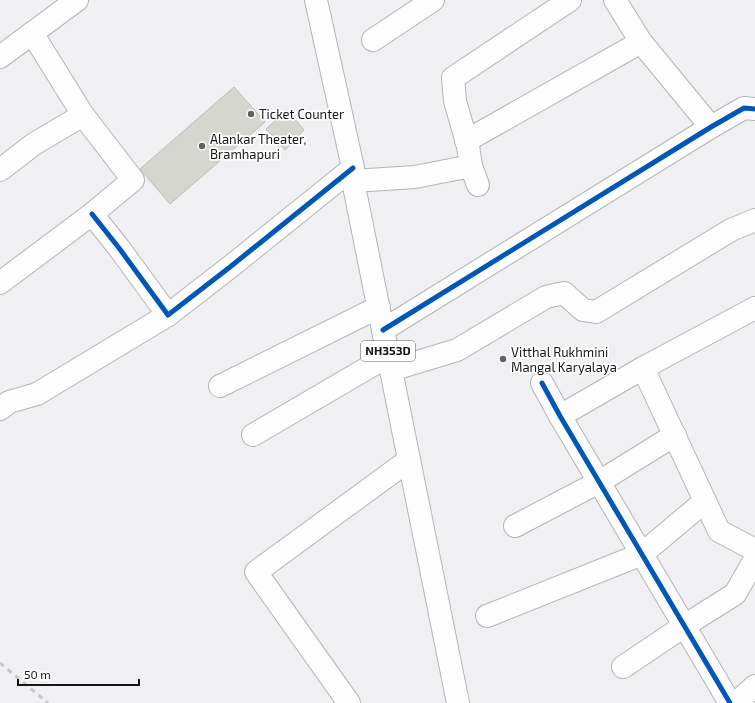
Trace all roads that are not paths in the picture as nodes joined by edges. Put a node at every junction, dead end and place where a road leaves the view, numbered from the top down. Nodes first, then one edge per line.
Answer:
1 (77, 0) edge
2 (316, 0) edge
3 (433, 0) edge
4 (570, 0) edge
5 (615, 0) edge
6 (32, 33) junction
7 (373, 40) dead end
8 (641, 42) junction
9 (0, 57) edge
10 (755, 109) edge
11 (83, 115) junction
12 (711, 126) junction
13 (466, 141) junction
14 (0, 170) edge
15 (353, 175) junction
16 (92, 214) junction
17 (755, 220) edge
18 (0, 283) edge
19 (379, 307) junction
20 (755, 308) edge
21 (168, 315) junction
22 (383, 330) junction
23 (390, 363) junction
24 (643, 368) junction
25 (542, 383) dead end
26 (220, 386) dead end
27 (0, 409) edge
28 (560, 416) junction
29 (254, 435) dead end
30 (674, 435) junction
31 (409, 460) junction
32 (599, 482) junction
33 (705, 501) junction
34 (515, 526) dead end
35 (755, 550) edge
36 (642, 554) junction
37 (755, 559) edge
38 (486, 616) dead end
39 (684, 626) junction
40 (623, 667) dead end
41 (755, 686) edge
42 (349, 703) edge
43 (458, 703) edge
44 (730, 703) edge
45 (736, 703) edge

1 - 6 main road
2 - 15 main road, NH353D
3 - 7 main road
4 - 13 main road
5 - 8 main road
6 - 9 main road
6 - 11 main road
8 - 12 main road
8 - 13 main road
10 - 12 main road
11 - 14 main road
11 - 16 main road
12 - 22 main road
13 - 15 main road
15 - 19 main road, NH353D
15 - 21 main road
16 - 18 main road
16 - 21 main road
17 - 23 main road
19 - 22 main road, NH353D
19 - 26 main road
20 - 24 main road
21 - 27 main road
22 - 23 main road, NH353D
23 - 29 main road
23 - 31 main road, NH353D
24 - 28 main road
24 - 30 main road
25 - 28 main road
28 - 32 main road
30 - 32 main road
30 - 33 main road
31 - 42 main road
31 - 43 main road, NH353D
32 - 34 main road
32 - 36 main road
33 - 35 main road
33 - 36 main road
36 - 38 main road
36 - 39 main road
37 - 39 main road
39 - 40 main road
39 - 44 main road
41 - 45 main road

